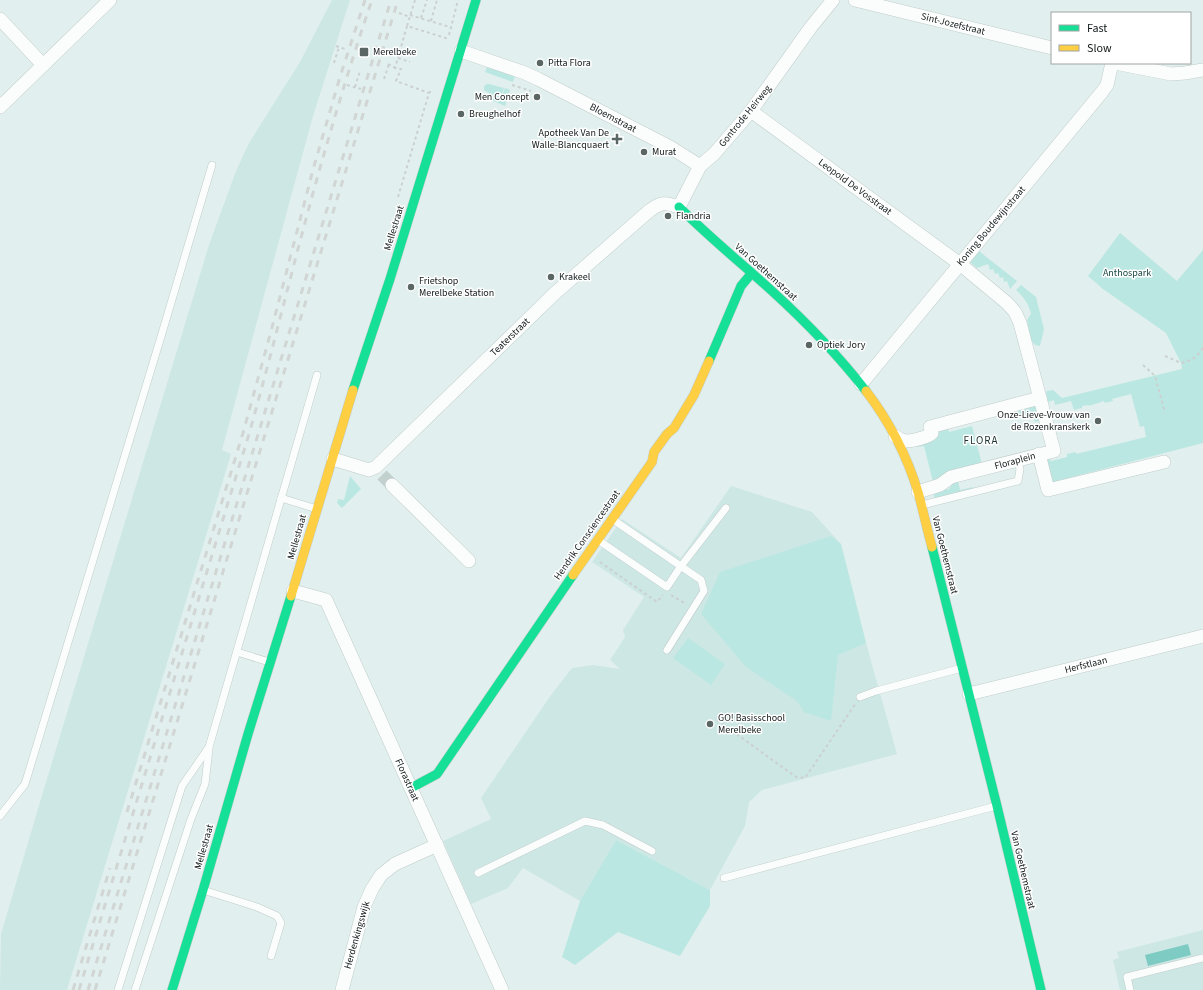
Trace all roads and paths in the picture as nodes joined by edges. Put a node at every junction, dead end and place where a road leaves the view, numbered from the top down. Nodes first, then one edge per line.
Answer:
1 (110, 0) edge
2 (415, 0) edge
3 (427, 0) edge
4 (437, 0) edge
5 (476, 0) edge
6 (833, 0) edge
7 (855, 0) edge
8 (399, 13) dead end
9 (410, 16) junction
10 (421, 18) junction
11 (0, 19) edge
12 (431, 21) junction
13 (407, 26) junction
14 (450, 27) dead end
15 (449, 39) dead end
16 (336, 46) dead end
17 (339, 47) junction
18 (1051, 48) edge
19 (345, 49) dead end
20 (461, 51) junction
21 (398, 58) junction
22 (410, 62) dead end
23 (334, 63) dead end
24 (1112, 64) edge
25 (1120, 64) edge
26 (43, 65) junction
27 (395, 68) junction
28 (1203, 70) edge
29 (360, 71) dead end
30 (384, 79) dead end
31 (348, 85) dead end
32 (355, 87) junction
33 (361, 89) dead end
34 (429, 93) dead end
35 (0, 107) edge
36 (504, 109) dead end
37 (751, 111) junction
38 (511, 112) dead end
39 (212, 165) dead end
40 (700, 166) junction
41 (679, 207) junction
42 (960, 264) junction
43 (751, 274) junction
44 (1203, 348) edge
45 (1165, 356) dead end
46 (1143, 365) dead end
47 (317, 375) dead end
48 (861, 384) junction
49 (1039, 394) junction
50 (1165, 413) dead end
51 (895, 436) junction
52 (1040, 454) junction
53 (333, 459) junction
54 (1017, 460) junction
55 (1164, 462) dead end
56 (392, 486) tunnel mouth
57 (918, 492) junction
58 (281, 498) junction
59 (921, 505) junction
60 (726, 508) dead end
61 (317, 509) junction
62 (612, 519) junction
63 (597, 540) junction
64 (596, 559) dead end
65 (469, 560) dead end
66 (681, 566) junction
67 (293, 591) junction
68 (693, 608) junction
69 (1203, 636) edge
70 (667, 650) dead end
71 (237, 652) junction
72 (271, 663) junction
73 (962, 668) junction
74 (969, 694) junction
75 (860, 697) joint
76 (717, 720) dead end
77 (209, 747) junction
78 (411, 788) junction
79 (997, 806) junction
80 (0, 816) edge
81 (437, 845) junction
82 (652, 851) dead end
83 (478, 873) dead end
84 (724, 878) dead end
85 (203, 890) junction
86 (271, 956) dead end
87 (1203, 958) edge
88 (118, 990) edge
89 (135, 990) edge
90 (172, 990) edge
91 (342, 990) edge
92 (502, 990) edge
93 (1041, 990) edge
94 (1130, 990) edge

1 - 26 street
2 - 9 path
3 - 10 path
4 - 12 path
5 - 20 street, Mellestraat
6 - 37 street, Gontrode Heirweg
7 - 18 street, Sint-Jozefstraat
8 - 9 path
9 - 10 path
9 - 13 path
10 - 12 path
11 - 26 street
12 - 14 path
13 - 15 path
13 - 21 path
16 - 17 path
17 - 19 path
17 - 23 path
20 - 40 street, Bloemstraat
20 - 53 street, Mellestraat
21 - 22 path
21 - 27 path
24 - 42 street, Koning Boudewijnstraat
25 - 28 street
26 - 35 street
27 - 30 path
27 - 34 path
29 - 32 path
31 - 32 path
32 - 33 path
36 - 38 path
37 - 40 street, Gontrode Heirweg
37 - 42 street, Leopold De Vosstraat
39 - 80 lane
40 - 41 street, Gontrode Heirweg
41 - 43 street, Van Goethemstraat
41 - 53 street, Teaterstraat
42 - 48 street, Koning Boudewijnstraat
42 - 49 street, Leopold De Vosstraat
43 - 48 street, Van Goethemstraat
43 - 62 street, Hendrik Consciencestraat
44 - 45 path
46 - 50 path
47 - 58 lane
48 - 51 street, Van Goethemstraat
49 - 51 street
49 - 52 street, Floraplein
51 - 57 street, Van Goethemstraat
52 - 54 street, Floraplein
52 - 55 street
53 - 61 street, Mellestraat
54 - 57 street, Floraplein
54 - 59 lane
56 - 65 street
57 - 59 street, Van Goethemstraat
58 - 61 lane
58 - 71 lane
59 - 73 street, Van Goethemstraat
60 - 66 lane
61 - 67 street, Mellestraat
62 - 63 street, Hendrik Consciencestraat
62 - 66 lane
63 - 66 lane
63 - 78 street, Hendrik Consciencestraat
64 - 68 path
66 - 68 lane
67 - 72 street, Mellestraat
67 - 78 street, Florastraat
68 - 70 lane
69 - 74 street, Herfstlaan
71 - 72 lane
71 - 77 lane
72 - 85 street, Mellestraat
73 - 74 street, Van Goethemstraat
73 - 75 lane
74 - 79 street, Van Goethemstraat
75 - 76 path
77 - 88 lane
77 - 89 lane
78 - 81 street, Florastraat
79 - 84 lane
79 - 93 street, Van Goethemstraat
81 - 91 street, Herdenkingswijk
81 - 92 street, Florastraat
82 - 83 lane
85 - 86 lane
85 - 90 street, Mellestraat
87 - 94 lane

